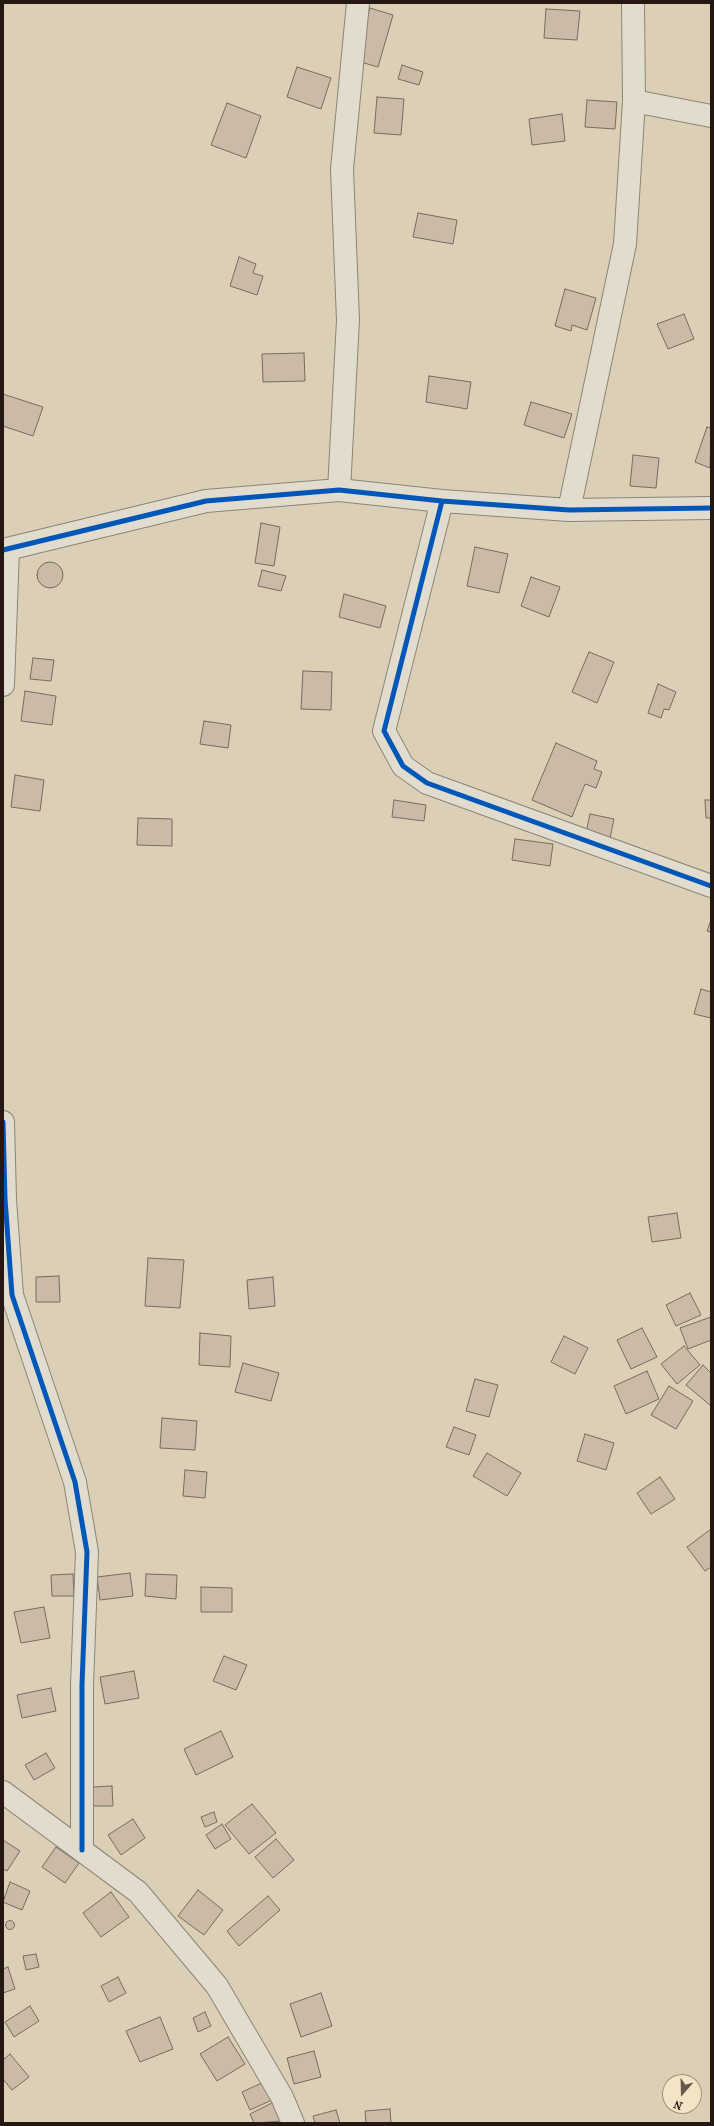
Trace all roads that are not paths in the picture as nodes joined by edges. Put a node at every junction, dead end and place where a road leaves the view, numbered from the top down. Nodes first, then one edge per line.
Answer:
1 (358, 3) edge
2 (633, 3) edge
3 (634, 101) junction
4 (711, 116) edge
5 (339, 490) junction
6 (442, 501) junction
7 (711, 508) edge
8 (569, 510) junction
9 (5, 550) edge
10 (3, 685) edge
11 (711, 886) edge
12 (3, 1122) edge
13 (3, 1792) edge
14 (82, 1850) junction
15 (293, 2123) edge

1 - 5 street
2 - 3 street
3 - 4 street
3 - 8 street
5 - 6 street
5 - 9 street
6 - 8 street
6 - 11 street
7 - 8 street
9 - 10 street
12 - 14 street
13 - 14 street
14 - 15 street

